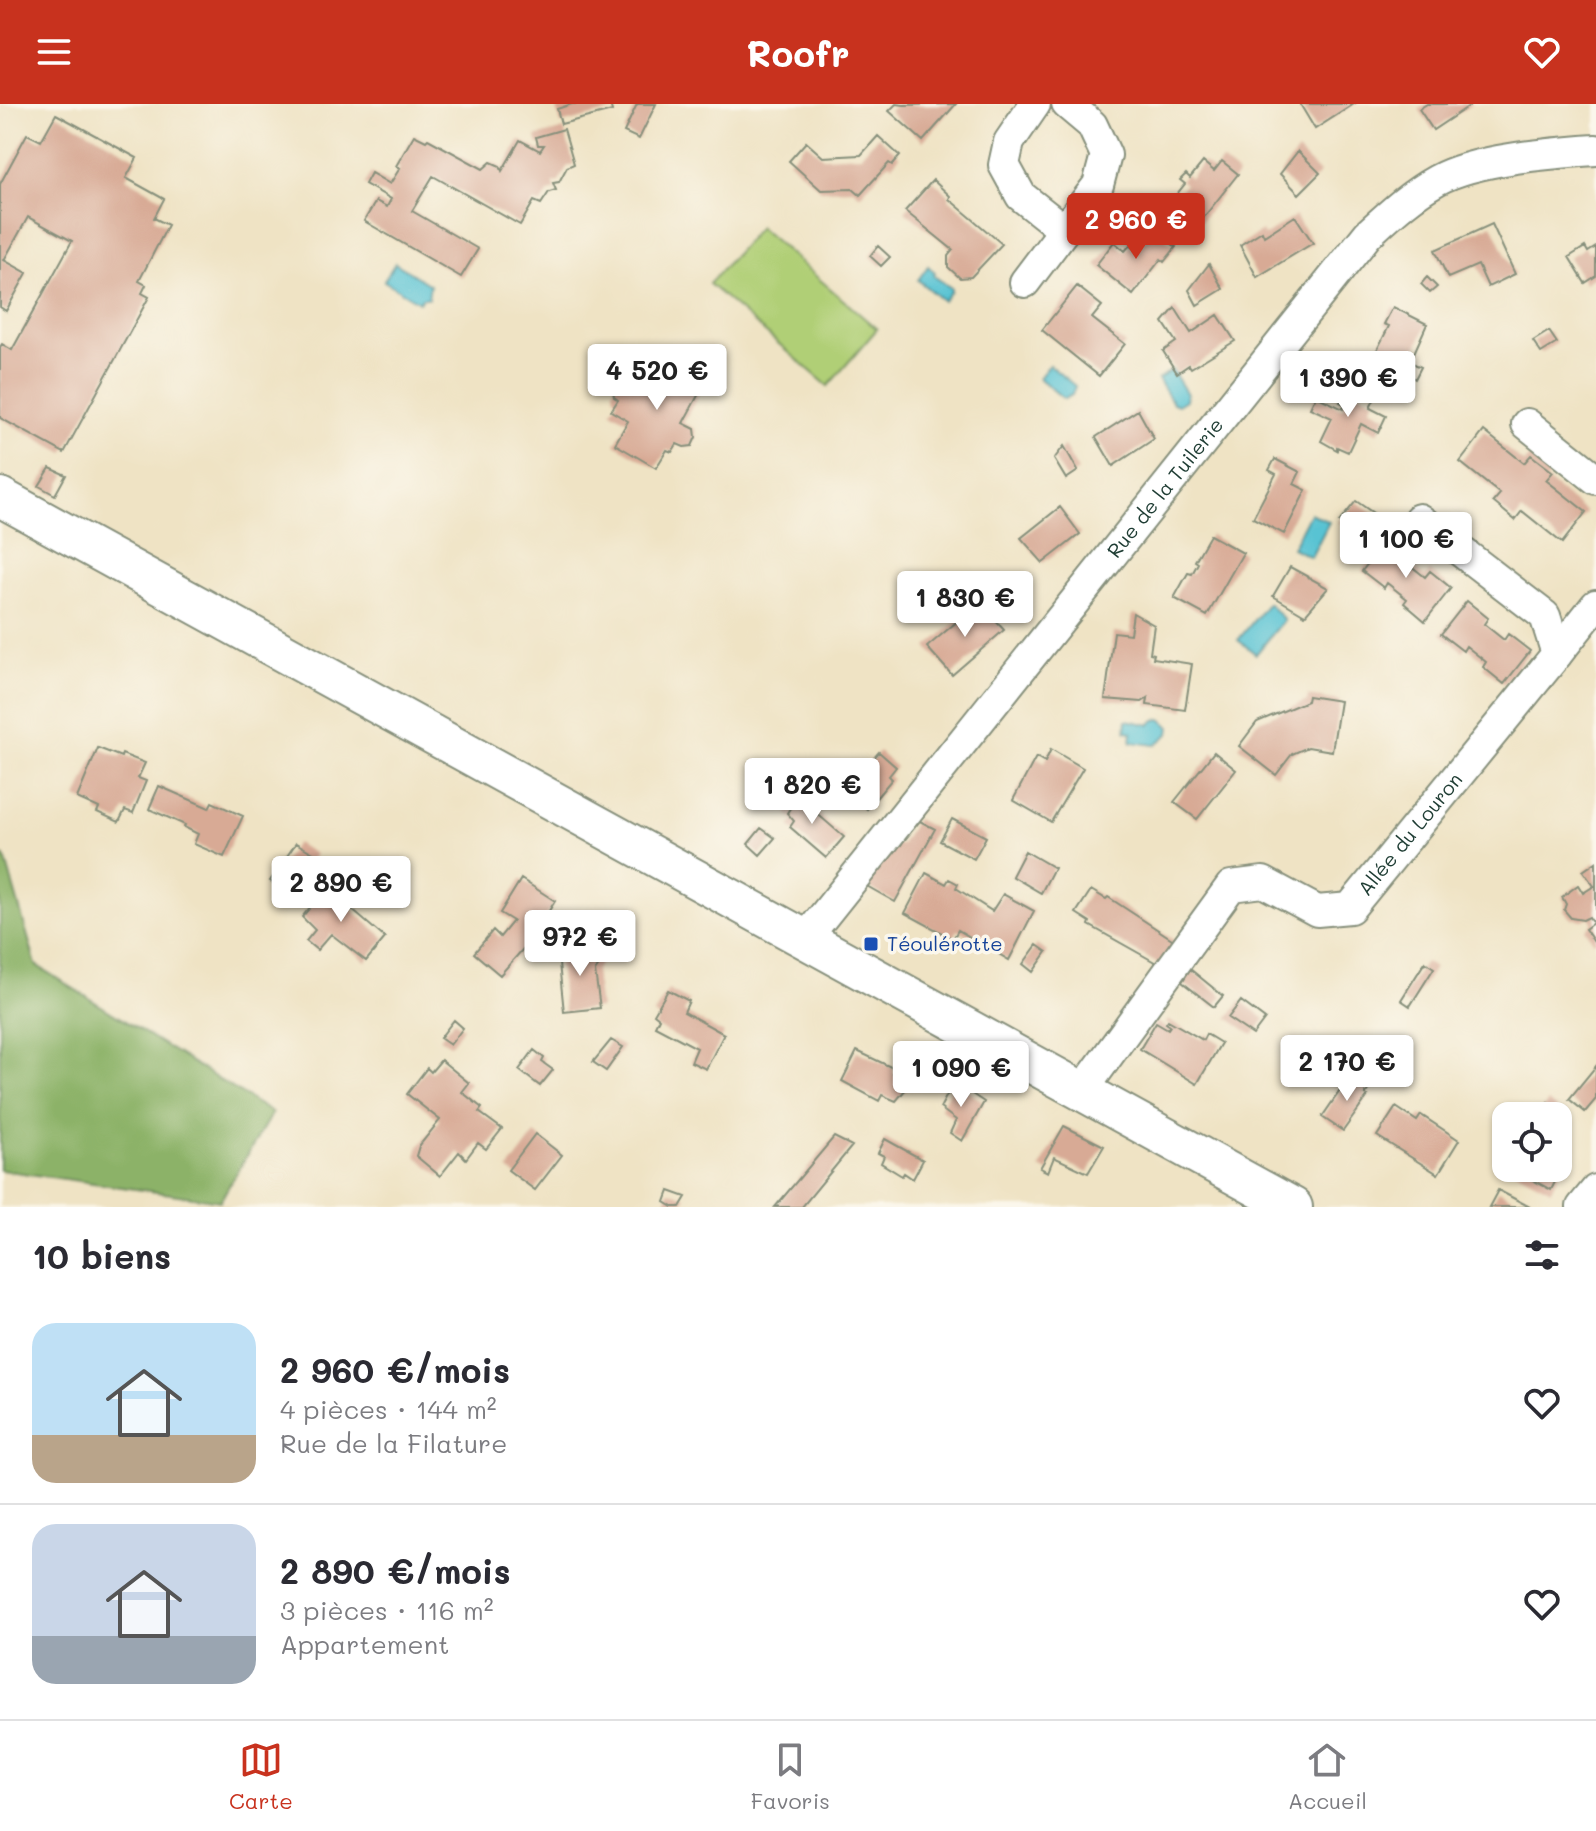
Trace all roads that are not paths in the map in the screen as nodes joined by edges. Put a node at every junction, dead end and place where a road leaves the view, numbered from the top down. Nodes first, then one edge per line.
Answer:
1 (1035, 104) edge
2 (1067, 104) edge
3 (1596, 150) edge
4 (1064, 230) junction
5 (1025, 282) dead end
6 (1527, 424) dead end
7 (1596, 479) edge
8 (0, 497) edge
9 (1419, 519) dead end
10 (1596, 605) edge
11 (1557, 654) junction
12 (806, 938) junction
13 (1083, 1090) junction
14 (1596, 1190) edge
15 (1293, 1207) edge
16 (1582, 1207) edge

1 - 4 street
2 - 4 street
3 - 12 street, Rue de la Tuilerie
4 - 5 street
6 - 7 street
8 - 12 main road
9 - 11 street
10 - 11 street, Allée du Louron
11 - 13 street, Allée du Louron
12 - 13 main road
13 - 15 main road
14 - 16 street

